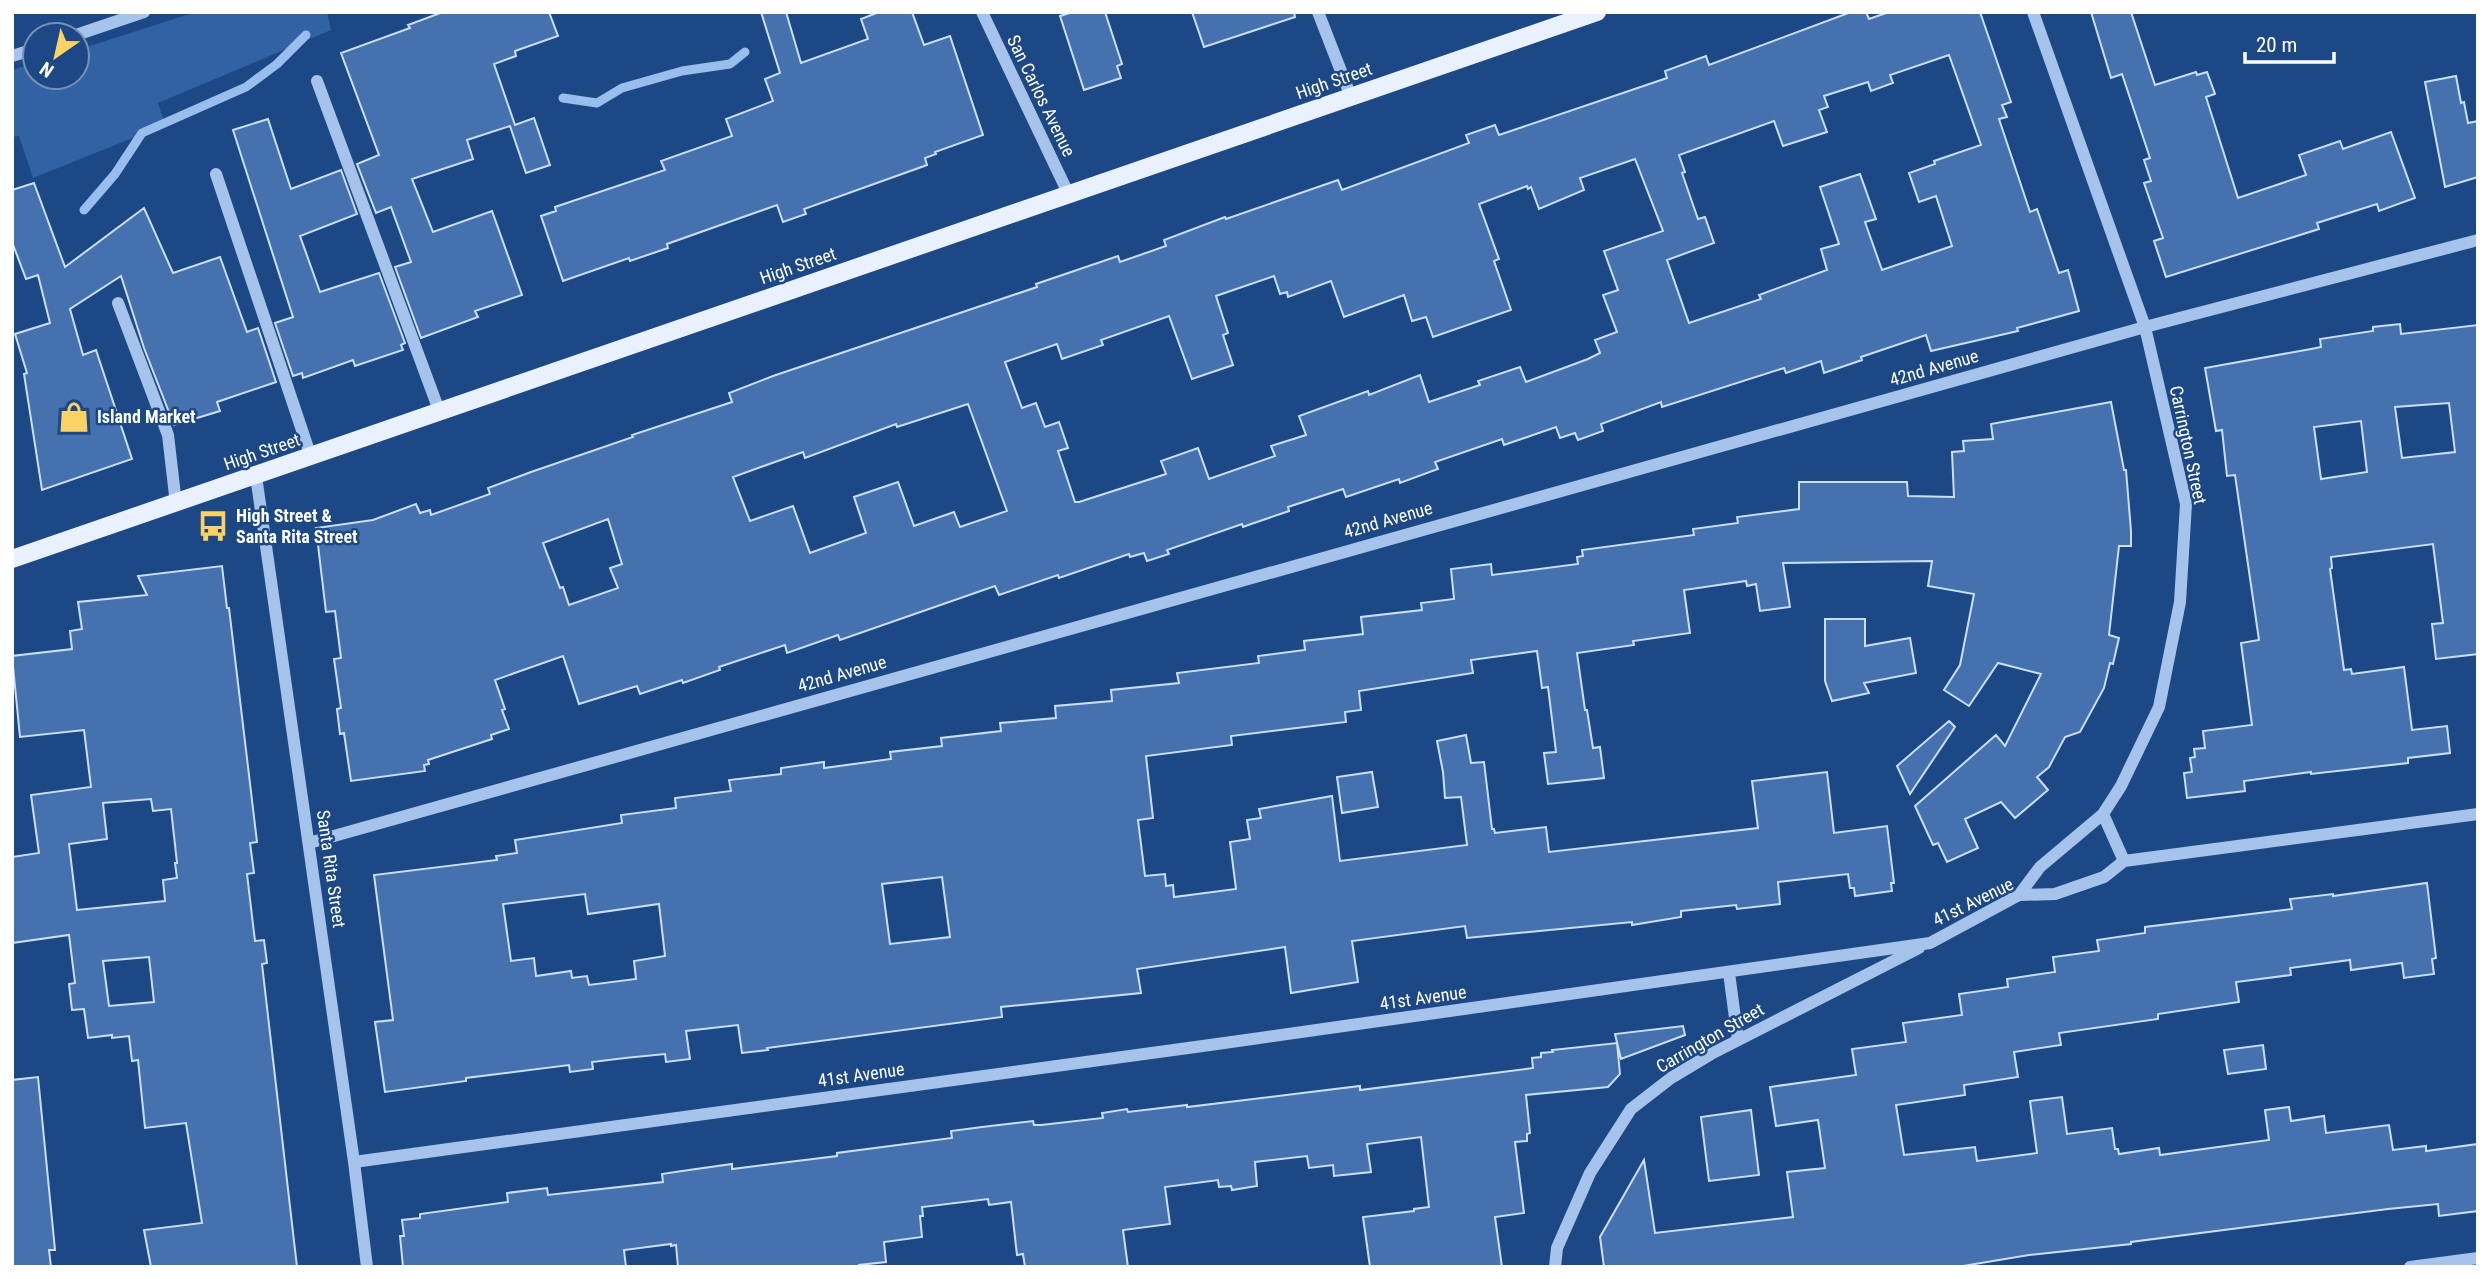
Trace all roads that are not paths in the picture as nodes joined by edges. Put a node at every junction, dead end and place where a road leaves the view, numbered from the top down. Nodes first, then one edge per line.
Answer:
1 (144, 12) edge
2 (982, 12) edge
3 (1318, 12) edge
4 (1597, 12) edge
5 (2033, 12) edge
6 (91, 30) edge
7 (317, 81) dead end
8 (1351, 97) junction
9 (216, 174) dead end
10 (1069, 195) junction
11 (2478, 240) edge
12 (118, 303) dead end
13 (2145, 327) junction
14 (440, 413) junction
15 (311, 457) junction
16 (256, 476) junction
17 (176, 504) junction
18 (12, 559) edge
19 (2103, 814) junction
20 (2478, 814) edge
21 (309, 843) junction
22 (2124, 861) junction
23 (2019, 895) junction
24 (1930, 943) junction
25 (1729, 973) junction
26 (1738, 1040) junction
27 (354, 1162) junction
28 (2478, 1258) edge
29 (367, 1267) edge
30 (1555, 1267) edge
31 (2410, 1267) edge

1 - 6 street
2 - 10 street, San Carlos Avenue
3 - 8 street
4 - 8 main road, High Street
5 - 13 street, Carrington Street
7 - 14 street
8 - 10 main road, High Street
9 - 15 street
10 - 14 main road, High Street
11 - 13 street, 42nd Avenue
12 - 17 street
13 - 19 street, Carrington Street
13 - 21 street, 42nd Avenue
14 - 15 main road, High Street
15 - 16 main road, High Street
16 - 17 main road, High Street
16 - 21 street, Santa Rita Street
17 - 18 main road, High Street
19 - 22 street
19 - 23 street, Carrington Street
20 - 22 street, 41st Avenue
21 - 27 street, Santa Rita Street
22 - 23 street, 41st Avenue
23 - 24 street, 41st Avenue
24 - 25 street, 41st Avenue
24 - 26 street, Carrington Street
25 - 26 street
25 - 27 street, 41st Avenue
26 - 30 street, Carrington Street
27 - 29 street, Santa Rita Street
28 - 31 street

